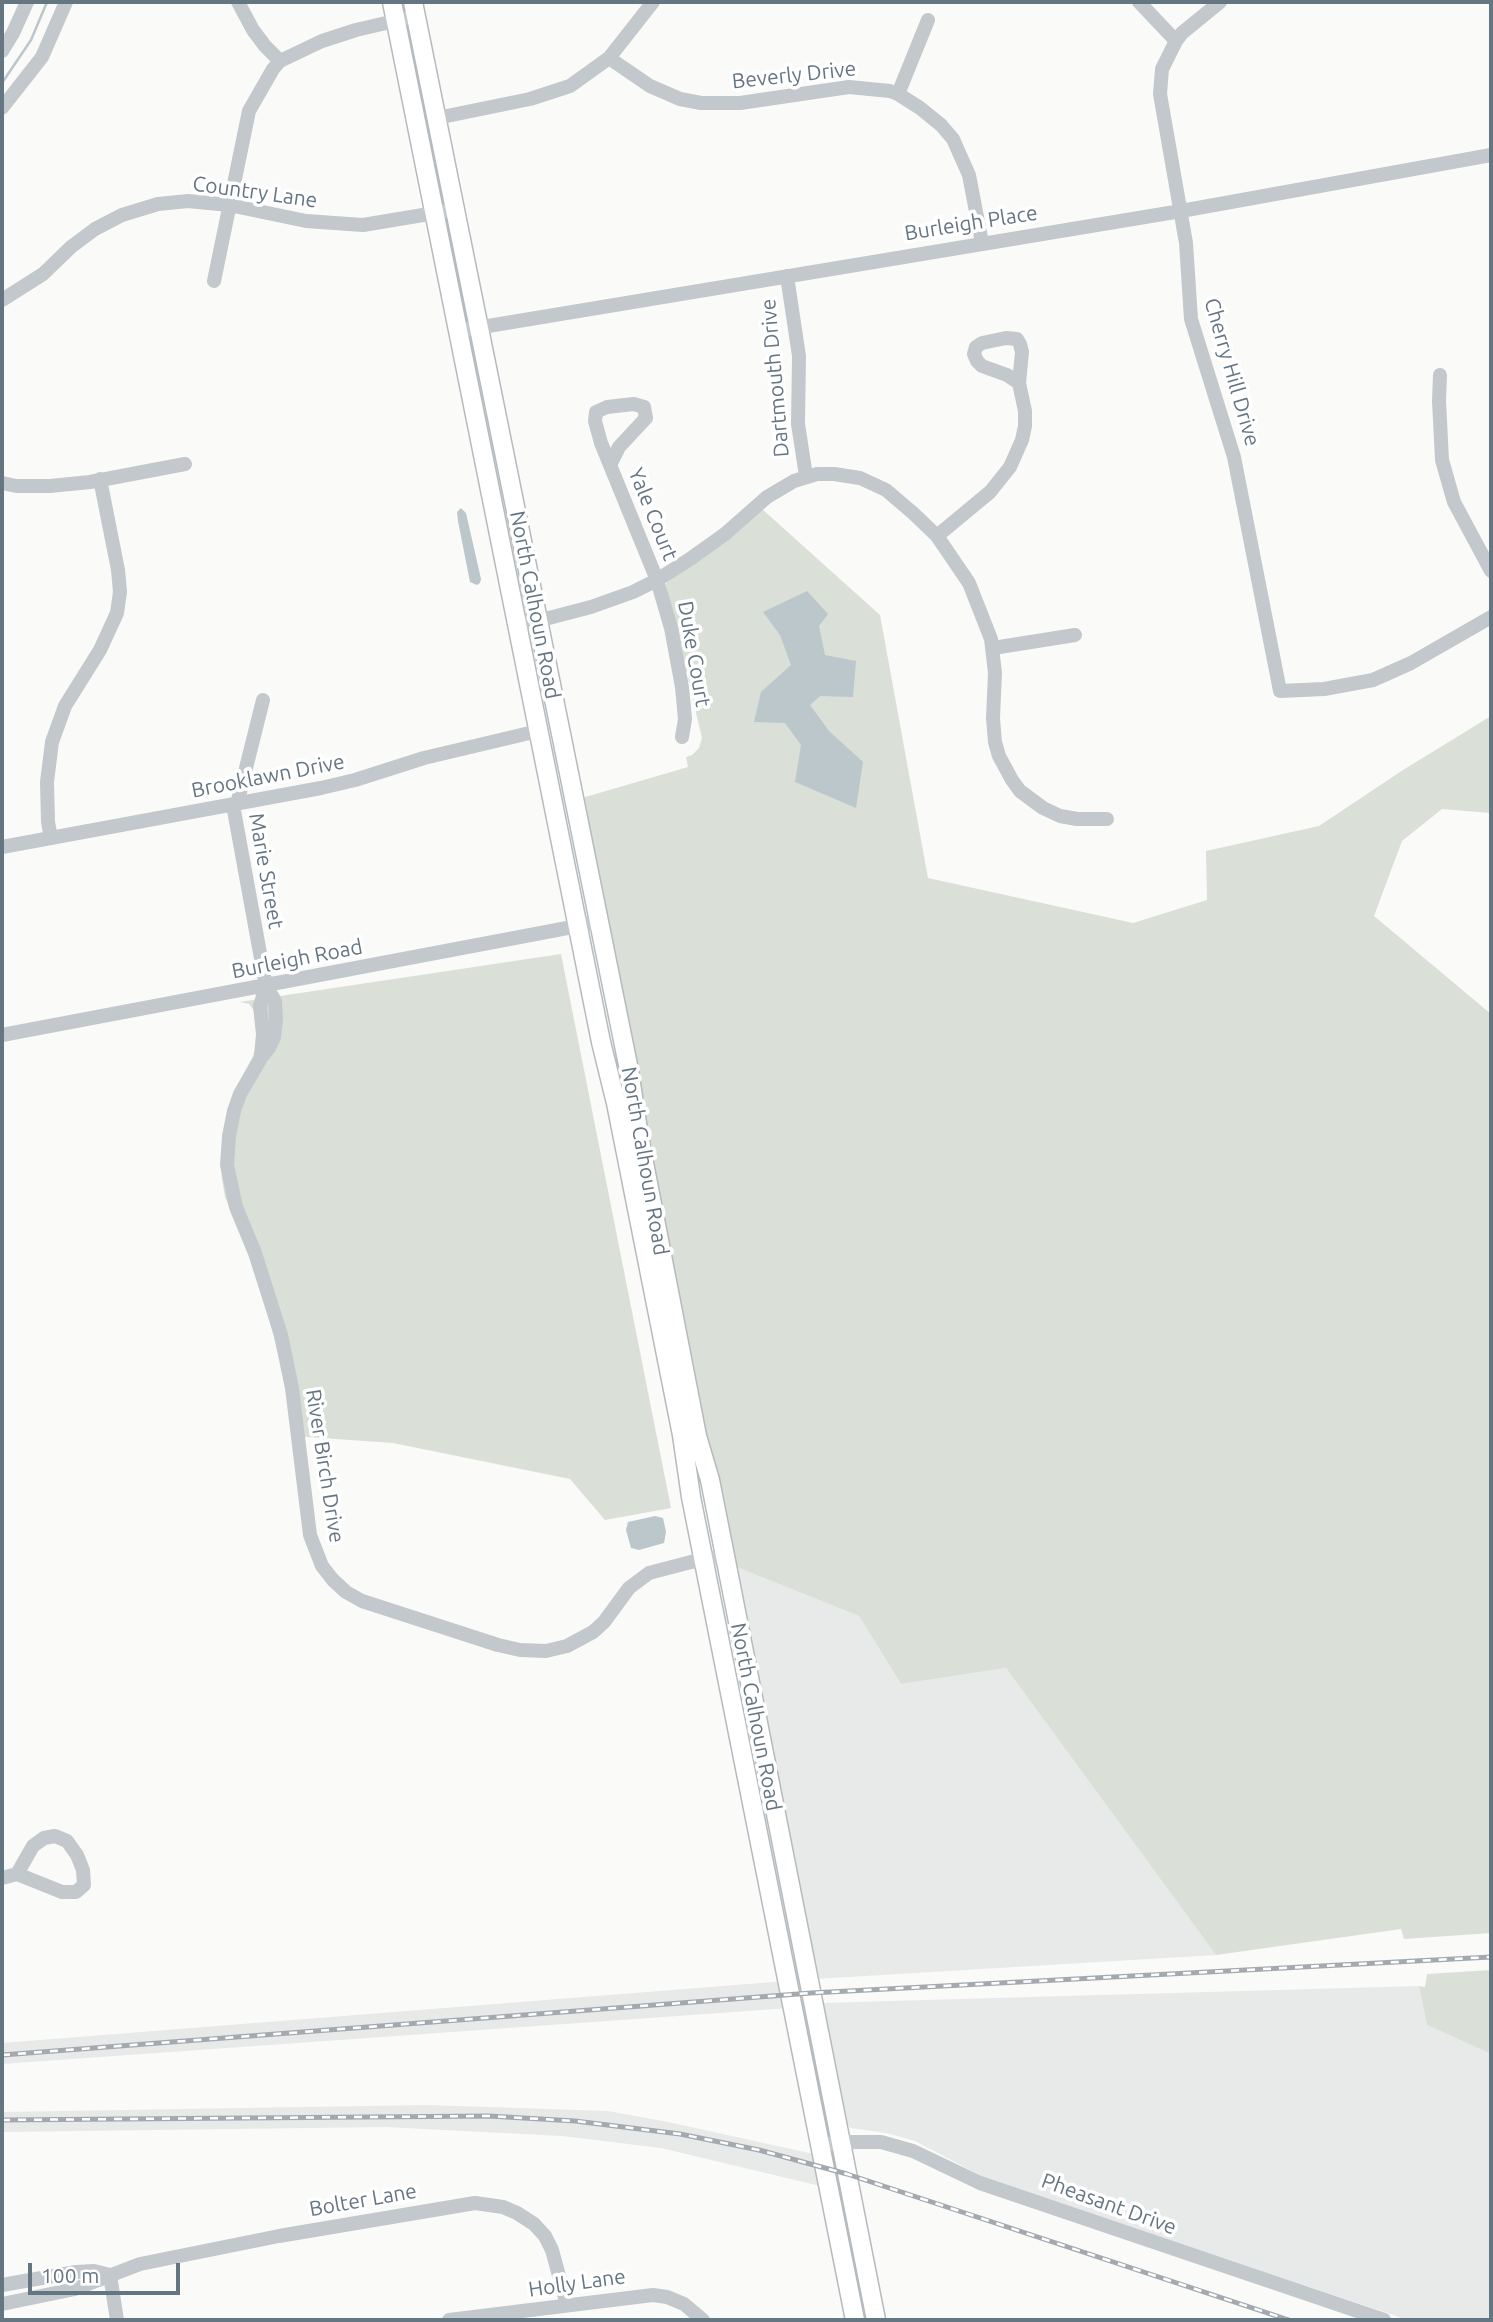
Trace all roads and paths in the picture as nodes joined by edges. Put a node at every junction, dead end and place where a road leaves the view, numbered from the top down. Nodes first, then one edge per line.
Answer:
1 (27, 2) edge
2 (66, 2) edge
3 (238, 2) edge
4 (392, 2) edge
5 (653, 2) edge
6 (1139, 2) edge
7 (1220, 2) edge
8 (414, 9) edge
9 (396, 20) junction
10 (928, 20) dead end
11 (1176, 41) junction
12 (2, 51) edge
13 (609, 58) junction
14 (280, 61) junction
15 (898, 94) junction
16 (2, 108) edge
17 (437, 118) junction
18 (1491, 155) edge
19 (229, 205) junction
20 (1181, 211) junction
21 (441, 212) junction
22 (982, 243) junction
23 (787, 276) junction
24 (214, 281) dead end
25 (2, 300) edge
26 (479, 327) junction
27 (458, 331) junction
28 (1440, 375) dead end
29 (1019, 383) dead end
30 (185, 464) dead end
31 (610, 464) junction
32 (806, 476) junction
33 (100, 480) junction
34 (2, 484) edge
35 (937, 536) junction
36 (1491, 571) edge
37 (657, 580) junction
38 (1491, 617) edge
39 (538, 621) junction
40 (517, 624) junction
41 (1075, 635) dead end
42 (993, 648) junction
43 (263, 700) dead end
44 (538, 731) junction
45 (682, 737) dead end
46 (235, 805) junction
47 (1107, 819) dead end
48 (51, 838) junction
49 (2, 847) edge
50 (599, 922) junction
51 (578, 926) junction
52 (265, 986) junction
53 (2, 1035) edge
54 (725, 1556) junction
55 (703, 1560) junction
56 (17, 1874) junction
57 (2, 1878) edge
58 (840, 2142) junction
59 (820, 2146) junction
60 (110, 2275) junction
61 (2, 2285) edge
62 (2, 2304) edge
63 (567, 2305) junction
64 (117, 2320) edge
65 (449, 2320) edge
66 (703, 2320) edge
67 (855, 2320) edge
68 (876, 2320) edge
69 (1384, 2320) edge

1 - 12 street
2 - 16 street
3 - 14 street
4 - 9 main road, North Calhoun Road
5 - 13 street
6 - 11 street
7 - 11 street, Cherry Hill Drive
8 - 9 street
8 - 17 main road, North Calhoun Road
9 - 14 street
9 - 21 main road, North Calhoun Road
10 - 15 street
11 - 20 street, Cherry Hill Drive
13 - 15 street, Beverly Drive
13 - 17 street
14 - 19 street
15 - 22 street, Beverly Drive
17 - 26 main road, North Calhoun Road
18 - 20 street, Burleigh Place
19 - 21 street, Country Lane
19 - 24 street
19 - 25 street, Country Lane
20 - 22 street, Burleigh Place
20 - 38 street, Cherry Hill Drive
21 - 27 main road, North Calhoun Road
22 - 23 street, Burleigh Place
23 - 26 street, Burleigh Place
23 - 32 street, Dartmouth Drive
26 - 27 street, Burleigh Place
26 - 39 main road, North Calhoun Road
27 - 40 main road, North Calhoun Road
28 - 36 street
29 - 35 street
30 - 33 street
31 - 31 street, Yale Court
31 - 37 street, Yale Court
32 - 35 street
32 - 37 street
33 - 34 street
33 - 48 street
35 - 42 street
37 - 39 street
37 - 45 street, Duke Court
39 - 40 street
39 - 50 main road, North Calhoun Road
40 - 44 main road, North Calhoun Road
41 - 42 street
42 - 47 street
43 - 46 street, Marie Street
44 - 46 street, Brooklawn Drive
44 - 51 main road, North Calhoun Road
46 - 48 street, Brooklawn Drive
46 - 52 street, Marie Street
48 - 49 street, Brooklawn Drive
50 - 51 street, Burleigh Road
50 - 54 main road, North Calhoun Road
51 - 52 street, Burleigh Road
51 - 55 main road, North Calhoun Road
52 - 53 street, Burleigh Road
52 - 55 street, River Birch Drive
54 - 55 street, River Birch Drive
54 - 58 main road, North Calhoun Road
55 - 59 main road, North Calhoun Road
56 - 56 street
56 - 57 street
58 - 59 street, Pheasant Drive
58 - 68 main road, North Calhoun Road
58 - 69 street, Pheasant Drive
59 - 67 main road, North Calhoun Road
60 - 61 street, Bolter Lane
60 - 62 street, Bolter Lane
60 - 63 street, Bolter Lane
60 - 64 street
63 - 65 street, Holly Lane
63 - 66 street, Holly Lane

